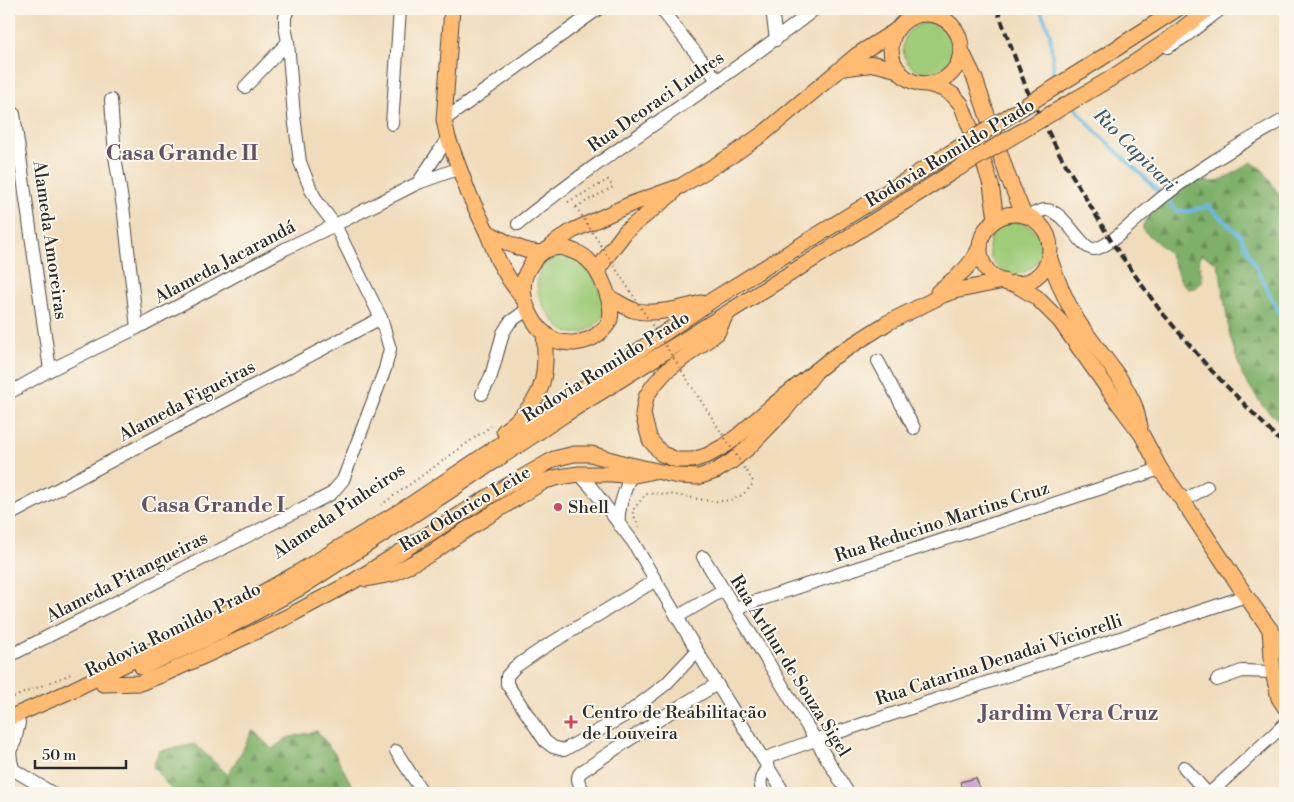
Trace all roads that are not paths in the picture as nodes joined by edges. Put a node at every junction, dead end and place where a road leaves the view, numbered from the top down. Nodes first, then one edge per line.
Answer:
1 (288, 9) edge
2 (400, 9) edge
3 (452, 9) edge
4 (598, 9) edge
5 (661, 9) edge
6 (772, 9) edge
7 (815, 9) edge
8 (903, 9) edge
9 (1177, 9) edge
10 (1208, 9) edge
11 (1220, 9) edge
12 (946, 15) edge
13 (897, 28) junction
14 (776, 40) junction
15 (288, 42) junction
16 (962, 50) junction
17 (842, 68) junction
18 (898, 70) junction
19 (1113, 77) junction
20 (718, 81) junction
21 (928, 84) junction
22 (245, 87) dead end
23 (111, 100) dead end
24 (14, 114) dead end
25 (1285, 119) edge
26 (444, 120) junction
27 (392, 124) dead end
28 (448, 138) junction
29 (460, 168) junction
30 (418, 183) junction
31 (681, 186) junction
32 (1026, 215) junction
33 (996, 219) junction
34 (518, 224) dead end
35 (335, 225) junction
36 (487, 232) junction
37 (980, 247) junction
38 (545, 251) junction
39 (1049, 256) junction
40 (597, 271) junction
41 (1008, 282) junction
42 (608, 297) junction
43 (714, 299) junction
44 (526, 305) junction
45 (922, 306) junction
46 (726, 314) junction
47 (381, 318) junction
48 (137, 328) junction
49 (544, 333) junction
50 (878, 361) dead end
51 (50, 370) junction
52 (816, 371) junction
53 (9, 393) edge
54 (482, 394) dead end
55 (914, 428) dead end
56 (1142, 434) junction
57 (1160, 469) junction
58 (655, 470) junction
59 (579, 474) junction
60 (630, 476) junction
61 (1207, 487) dead end
62 (1184, 501) junction
63 (410, 505) junction
64 (9, 516) edge
65 (619, 524) junction
66 (702, 557) dead end
67 (656, 580) junction
68 (354, 581) junction
69 (724, 590) junction
70 (1246, 596) junction
71 (735, 608) junction
72 (677, 617) junction
73 (1270, 629) junction
74 (1285, 650) edge
75 (697, 651) junction
76 (9, 656) edge
77 (1279, 669) edge
78 (1217, 680) dead end
79 (103, 684) junction
80 (717, 684) junction
81 (66, 693) junction
82 (1285, 707) edge
83 (9, 710) edge
84 (12, 723) edge
85 (1285, 724) edge
86 (815, 740) junction
87 (396, 751) dead end
88 (765, 763) junction
89 (1184, 766) dead end
90 (11, 768) edge
91 (52, 793) edge
92 (424, 793) edge
93 (585, 793) edge
94 (763, 793) edge
95 (784, 793) edge
96 (848, 793) edge
97 (1208, 793) edge

1 - 15 street
2 - 27 street
3 - 26 main road
4 - 26 street
5 - 20 street
6 - 14 street
7 - 14 street, Rua Deoraci Ludres
8 - 13 main road
9 - 43 main road, Rodovia Romildo Prado, bridge
10 - 19 main road, Rodovia Romildo Prado
11 - 19 street
12 - 13 main road
12 - 16 main road
13 - 17 main road
13 - 18 main road
14 - 20 street, Rua Deoraci Ludres
15 - 22 street
15 - 35 street
16 - 21 main road
16 - 32 main road
17 - 18 main road
17 - 31 main road
18 - 21 main road
19 - 46 main road, Rodovia Romildo Prado, bridge
20 - 34 street, Rua Deoraci Ludres
21 - 33 main road
23 - 48 street
24 - 51 street, Alameda Amoreiras
25 - 32 street
26 - 28 main road
28 - 29 main road
28 - 30 street
29 - 30 street, Alameda Jacarandá
29 - 36 main road
30 - 35 street, Alameda Jacarandá
31 - 38 main road
31 - 40 main road
32 - 33 main road
32 - 39 main road
33 - 37 main road
35 - 47 street
35 - 48 street, Alameda Jacarandá
36 - 38 main road
36 - 44 main road
37 - 41 main road
37 - 45 main road
38 - 40 main road
38 - 44 main road
39 - 41 main road
39 - 56 main road
40 - 42 main road
41 - 45 main road
41 - 56 main road
42 - 43 main road
42 - 49 main road
43 - 63 main road, Rodovia Romildo Prado
44 - 49 main road
44 - 54 street
45 - 52 main road
46 - 52 main road
46 - 79 main road, Rodovia Romildo Prado
47 - 64 street, Alameda Figueiras
47 - 76 street, Alameda Pitangueiras
48 - 51 street, Alameda Jacarandá
49 - 63 main road
50 - 55 street
51 - 53 street, Alameda Jacarandá
52 - 58 main road
56 - 57 main road
57 - 62 main road
57 - 71 street, Rua Reducino Martins Cruz
58 - 60 main road, Rua Odorico Leite
58 - 68 main road
59 - 60 main road, Rua Odorico Leite
59 - 65 street
59 - 68 main road, Rua Odorico Leite
60 - 65 street
61 - 62 street
62 - 70 main road
63 - 81 main road, Rodovia Romildo Prado
65 - 67 street
66 - 69 street, Rua Arthur de Souza Sigel
67 - 72 street
67 - 75 street
68 - 79 main road
69 - 71 street, Rua Arthur de Souza Sigel
69 - 72 street
70 - 73 main road
70 - 86 street, Rua Catarina Denadai Viciorelli
71 - 86 street, Rua Arthur de Souza Sigel
72 - 75 street
73 - 74 main road
73 - 77 main road
75 - 80 street
77 - 78 street
77 - 82 main road
79 - 84 main road, Rodovia Romildo Prado
80 - 88 street
80 - 93 street
81 - 83 street
81 - 84 main road, Rodovia Romildo Prado
84 - 90 street
85 - 97 street
86 - 88 street, Rua Catarina Denadai Viciorelli
86 - 96 street, Rua Arthur de Souza Sigel
87 - 92 street
88 - 94 street
88 - 95 street
89 - 97 street
90 - 91 street

